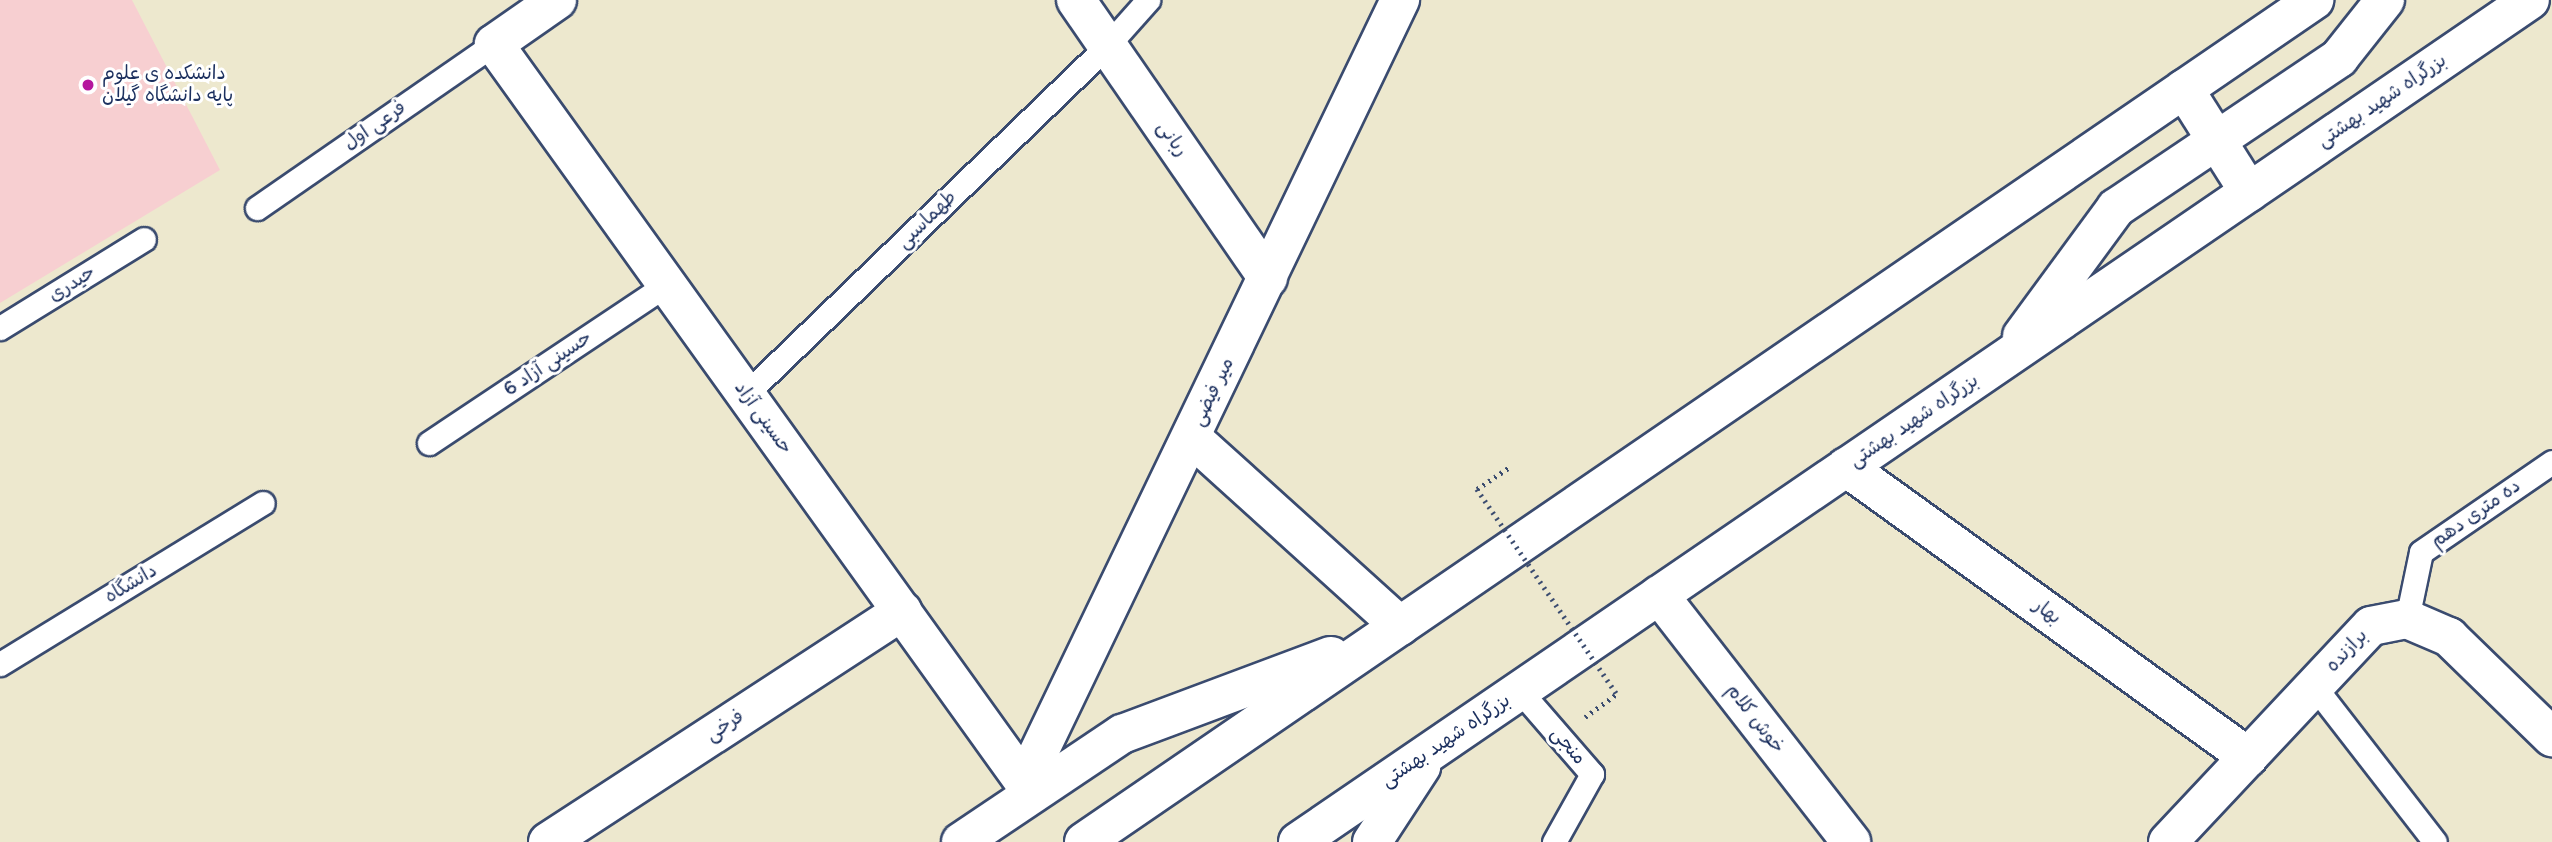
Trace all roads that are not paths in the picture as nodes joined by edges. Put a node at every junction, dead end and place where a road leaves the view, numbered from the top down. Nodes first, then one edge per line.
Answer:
1 (557, 0) edge
2 (1076, 0) edge
3 (1148, 0) edge
4 (1400, 0) edge
5 (2314, 0) edge
6 (2385, 0) edge
7 (2530, 0) edge
8 (494, 44) junction
9 (1107, 46) junction
10 (2184, 89) junction
11 (2216, 140) junction
12 (2249, 192) junction
13 (257, 208) dead end
14 (144, 239) dead end
15 (1268, 278) junction
16 (667, 284) junction
17 (0, 328) edge
18 (2007, 358) junction
19 (746, 394) junction
20 (1191, 437) junction
21 (429, 443) dead end
22 (2552, 462) edge
23 (1846, 467) junction
24 (263, 503) dead end
25 (1659, 595) junction
26 (902, 611) junction
27 (2407, 619) junction
28 (1394, 630) junction
29 (0, 664) edge
30 (2314, 686) junction
31 (1520, 691) junction
32 (2552, 737) edge
33 (1431, 751) junction
34 (2248, 757) junction
35 (1028, 788) junction
36 (548, 842) edge
37 (961, 842) edge
38 (1084, 842) edge
39 (1298, 842) edge
40 (1373, 842) edge
41 (1554, 842) edge
42 (1852, 842) edge
43 (2168, 842) edge
44 (2435, 842) edge

1 - 8 main road
2 - 9 main road, ربانی
3 - 9 lane, طهماسبی
4 - 15 main road, میر فیضی
5 - 10 main road
6 - 11 main road
7 - 12 main road, بزرگراه شهید بهشتی
8 - 13 lane, فرعی اول
8 - 16 main road, حسینی آزاد
9 - 15 main road, ربانی
9 - 19 lane, طهماسبی
10 - 11 main road
10 - 28 main road
11 - 12 main road
11 - 18 main road
12 - 18 main road, بزرگراه شهید بهشتی
14 - 17 lane, حیدری
15 - 20 main road, میر فیضی
16 - 19 main road, حسینی آزاد
16 - 21 lane, حسینی آزاد 6
18 - 23 main road, بزرگراه شهید بهشتی
19 - 26 main road, حسینی آزاد
20 - 28 main road
20 - 35 main road, میر فیضی
22 - 27 lane, ده متری دهم
23 - 25 main road, بزرگراه شهید بهشتی
23 - 34 main road, بهار
24 - 29 lane, دانشگاه
25 - 31 main road, بزرگراه شهید بهشتی
25 - 42 main road, خوش کلام
26 - 35 main road, حسینی آزاد
26 - 36 main road, فرخی
27 - 30 main road, برازنده
27 - 32 main road
28 - 35 main road
28 - 38 main road
30 - 34 main road, برازنده
30 - 44 lane
31 - 33 main road, بزرگراه شهید بهشتی
31 - 41 lane, منجی
33 - 39 main road, بزرگراه شهید بهشتی
33 - 40 main road
34 - 43 main road, برازنده
35 - 37 main road

